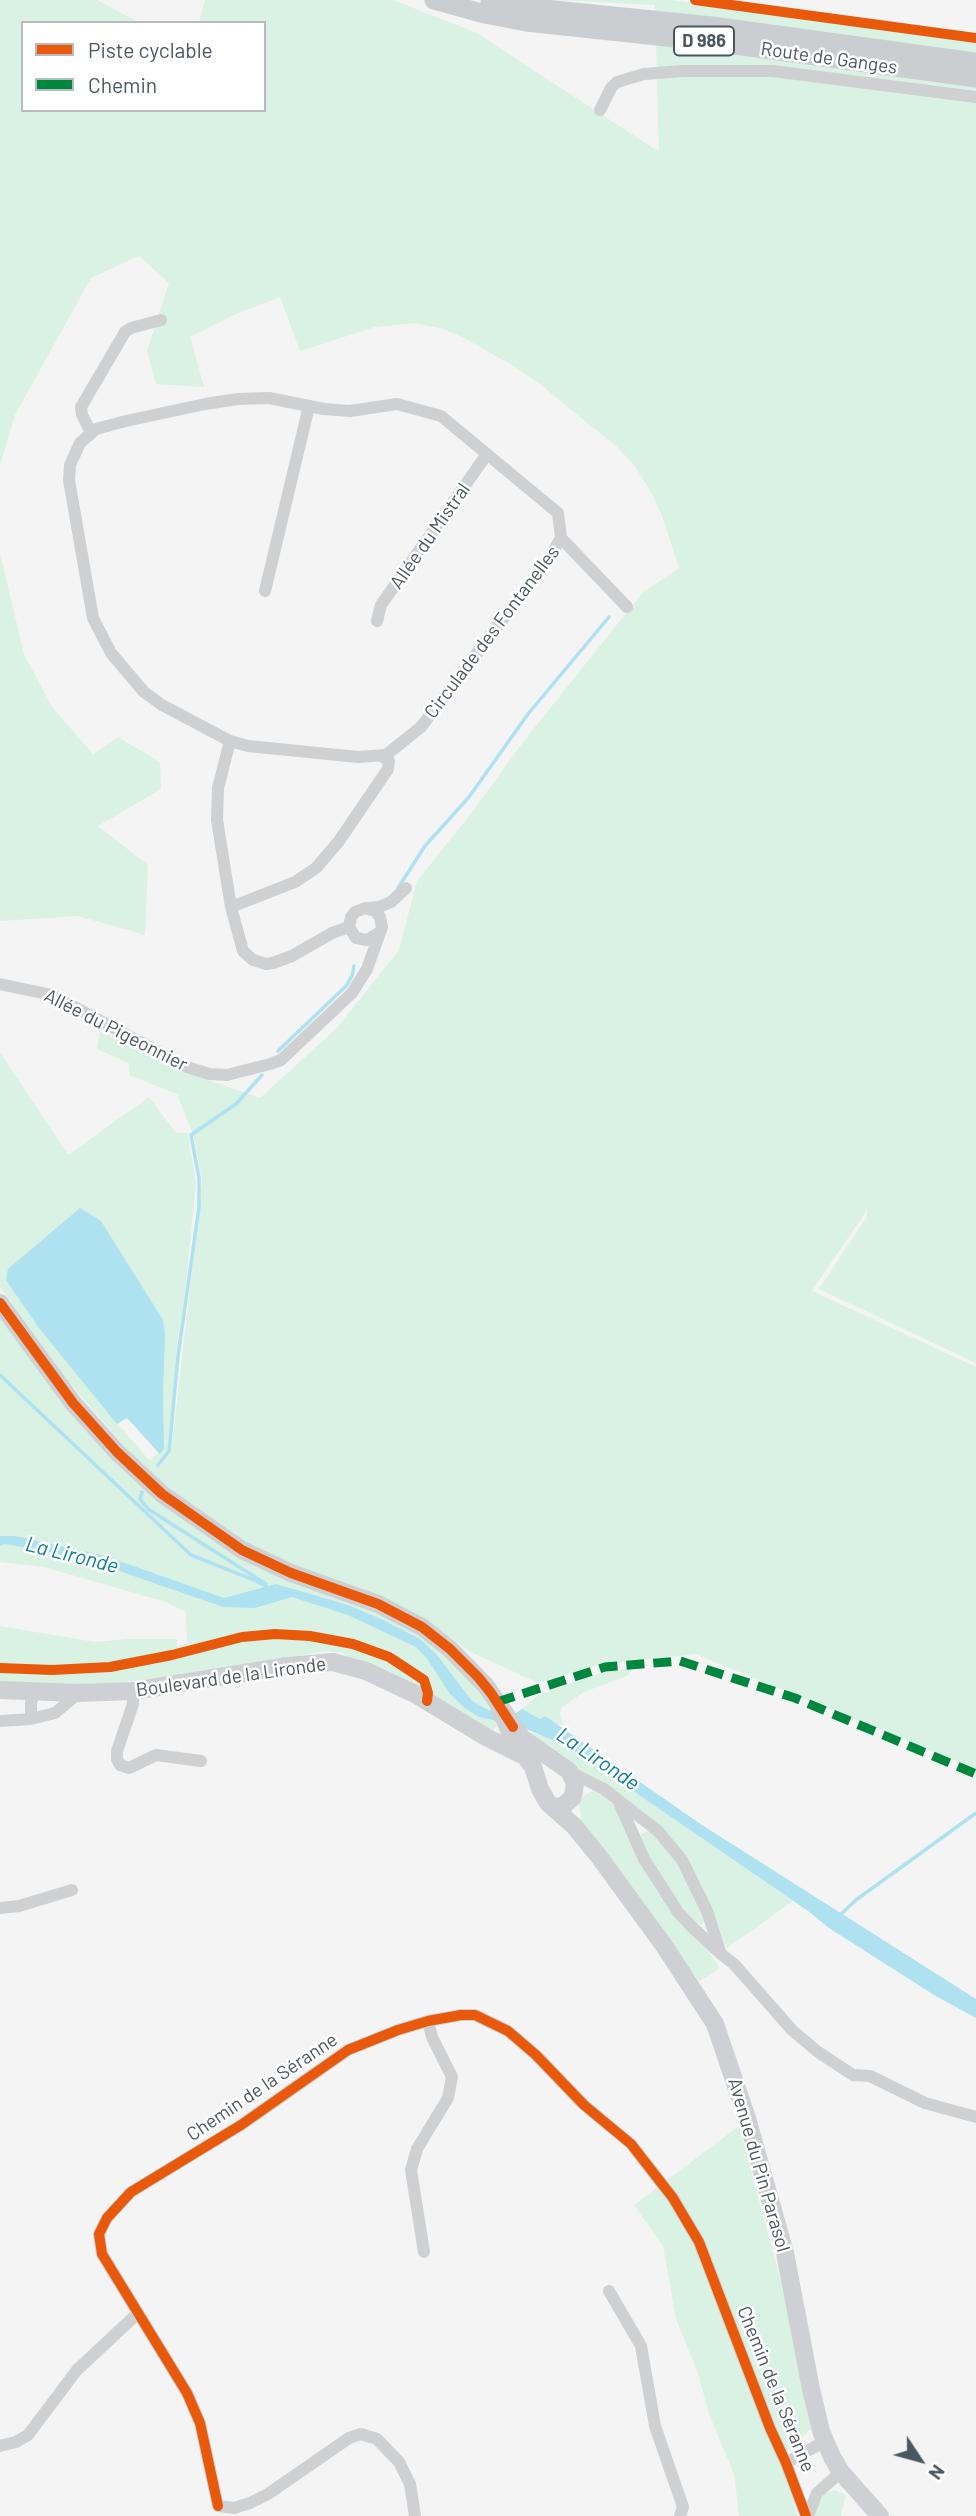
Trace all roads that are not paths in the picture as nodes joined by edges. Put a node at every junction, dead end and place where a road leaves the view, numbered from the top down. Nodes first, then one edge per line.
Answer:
1 (434, 0) edge
2 (490, 0) edge
3 (976, 62) edge
4 (976, 78) edge
5 (976, 97) edge
6 (600, 110) dead end
7 (161, 320) dead end
8 (309, 406) junction
9 (91, 432) junction
10 (487, 454) junction
11 (561, 538) junction
12 (265, 591) dead end
13 (628, 607) dead end
14 (377, 621) dead end
15 (230, 741) junction
16 (382, 756) junction
17 (231, 907) junction
18 (365, 908) junction
19 (381, 930) junction
20 (351, 931) junction
21 (363, 978) junction
22 (0, 984) edge
23 (0, 1303) edge
24 (0, 1690) edge
25 (36, 1691) junction
26 (133, 1691) junction
27 (79, 1693) junction
28 (31, 1719) junction
29 (0, 1721) edge
30 (512, 1732) junction
31 (486, 1737) junction
32 (531, 1754) junction
33 (552, 1760) junction
34 (201, 1761) dead end
35 (537, 1780) junction
36 (581, 1789) junction
37 (618, 1800) junction
38 (552, 1807) junction
39 (583, 1836) junction
40 (72, 1890) dead end
41 (0, 1908) edge
42 (721, 1954) junction
43 (428, 2021) junction
44 (976, 2118) edge
45 (424, 2252) dead end
46 (610, 2291) dead end
47 (138, 2313) junction
48 (825, 2441) junction
49 (0, 2446) edge
50 (786, 2463) junction
51 (841, 2472) junction
52 (215, 2511) edge
53 (415, 2516) edge
54 (680, 2516) edge
55 (807, 2516) edge
56 (880, 2516) edge

1 - 4 main road, Route de Ganges / D 986
2 - 3 main road, Route de Ganges / D 986
5 - 6 street
7 - 9 street
8 - 9 street, Circulade des Fontanelles
8 - 10 street, Circulade des Fontanelles
8 - 12 street
9 - 15 street
10 - 11 street, Circulade des Fontanelles
10 - 14 street, Allée du Mistral
11 - 13 street
11 - 16 street, Circulade des Fontanelles
15 - 16 street
15 - 17 street
16 - 17 street
17 - 20 street
18 - 19 street
18 - 19 street, Allée du Pigeonnier
18 - 20 street
19 - 20 street
19 - 21 street, Allée du Pigeonnier
20 - 21 street
21 - 22 street, Allée du Pigeonnier
23 - 30 street
24 - 25 street, Boulevard de la Lironde
25 - 27 street, Boulevard de la Lironde
25 - 28 street
26 - 27 street, Boulevard de la Lironde
26 - 31 street, Boulevard de la Lironde
26 - 34 street
27 - 28 street
28 - 29 street
30 - 31 street, Boulevard de la Lironde
30 - 32 street
31 - 32 street, Boulevard de la Lironde
32 - 33 street, Boulevard de la Lironde
32 - 35 street
33 - 35 street
33 - 36 street
35 - 38 street
36 - 37 street
36 - 38 street
36 - 39 street, Avenue du Pin Parasol
37 - 42 street
37 - 42 street
38 - 39 street, Avenue du Pin Parasol
39 - 48 street, Avenue du Pin Parasol
40 - 41 street
42 - 44 street
43 - 45 street
43 - 47 street, Chemin de la Séranne
43 - 50 street, Chemin de la Séranne
46 - 54 street
47 - 49 street
47 - 52 street, Chemin de la Séranne
48 - 50 street
48 - 51 street, Avenue du Pin Parasol
50 - 55 street, Chemin de la Séranne
51 - 55 street
51 - 56 street, Avenue du Pin Parasol
52 - 53 street

